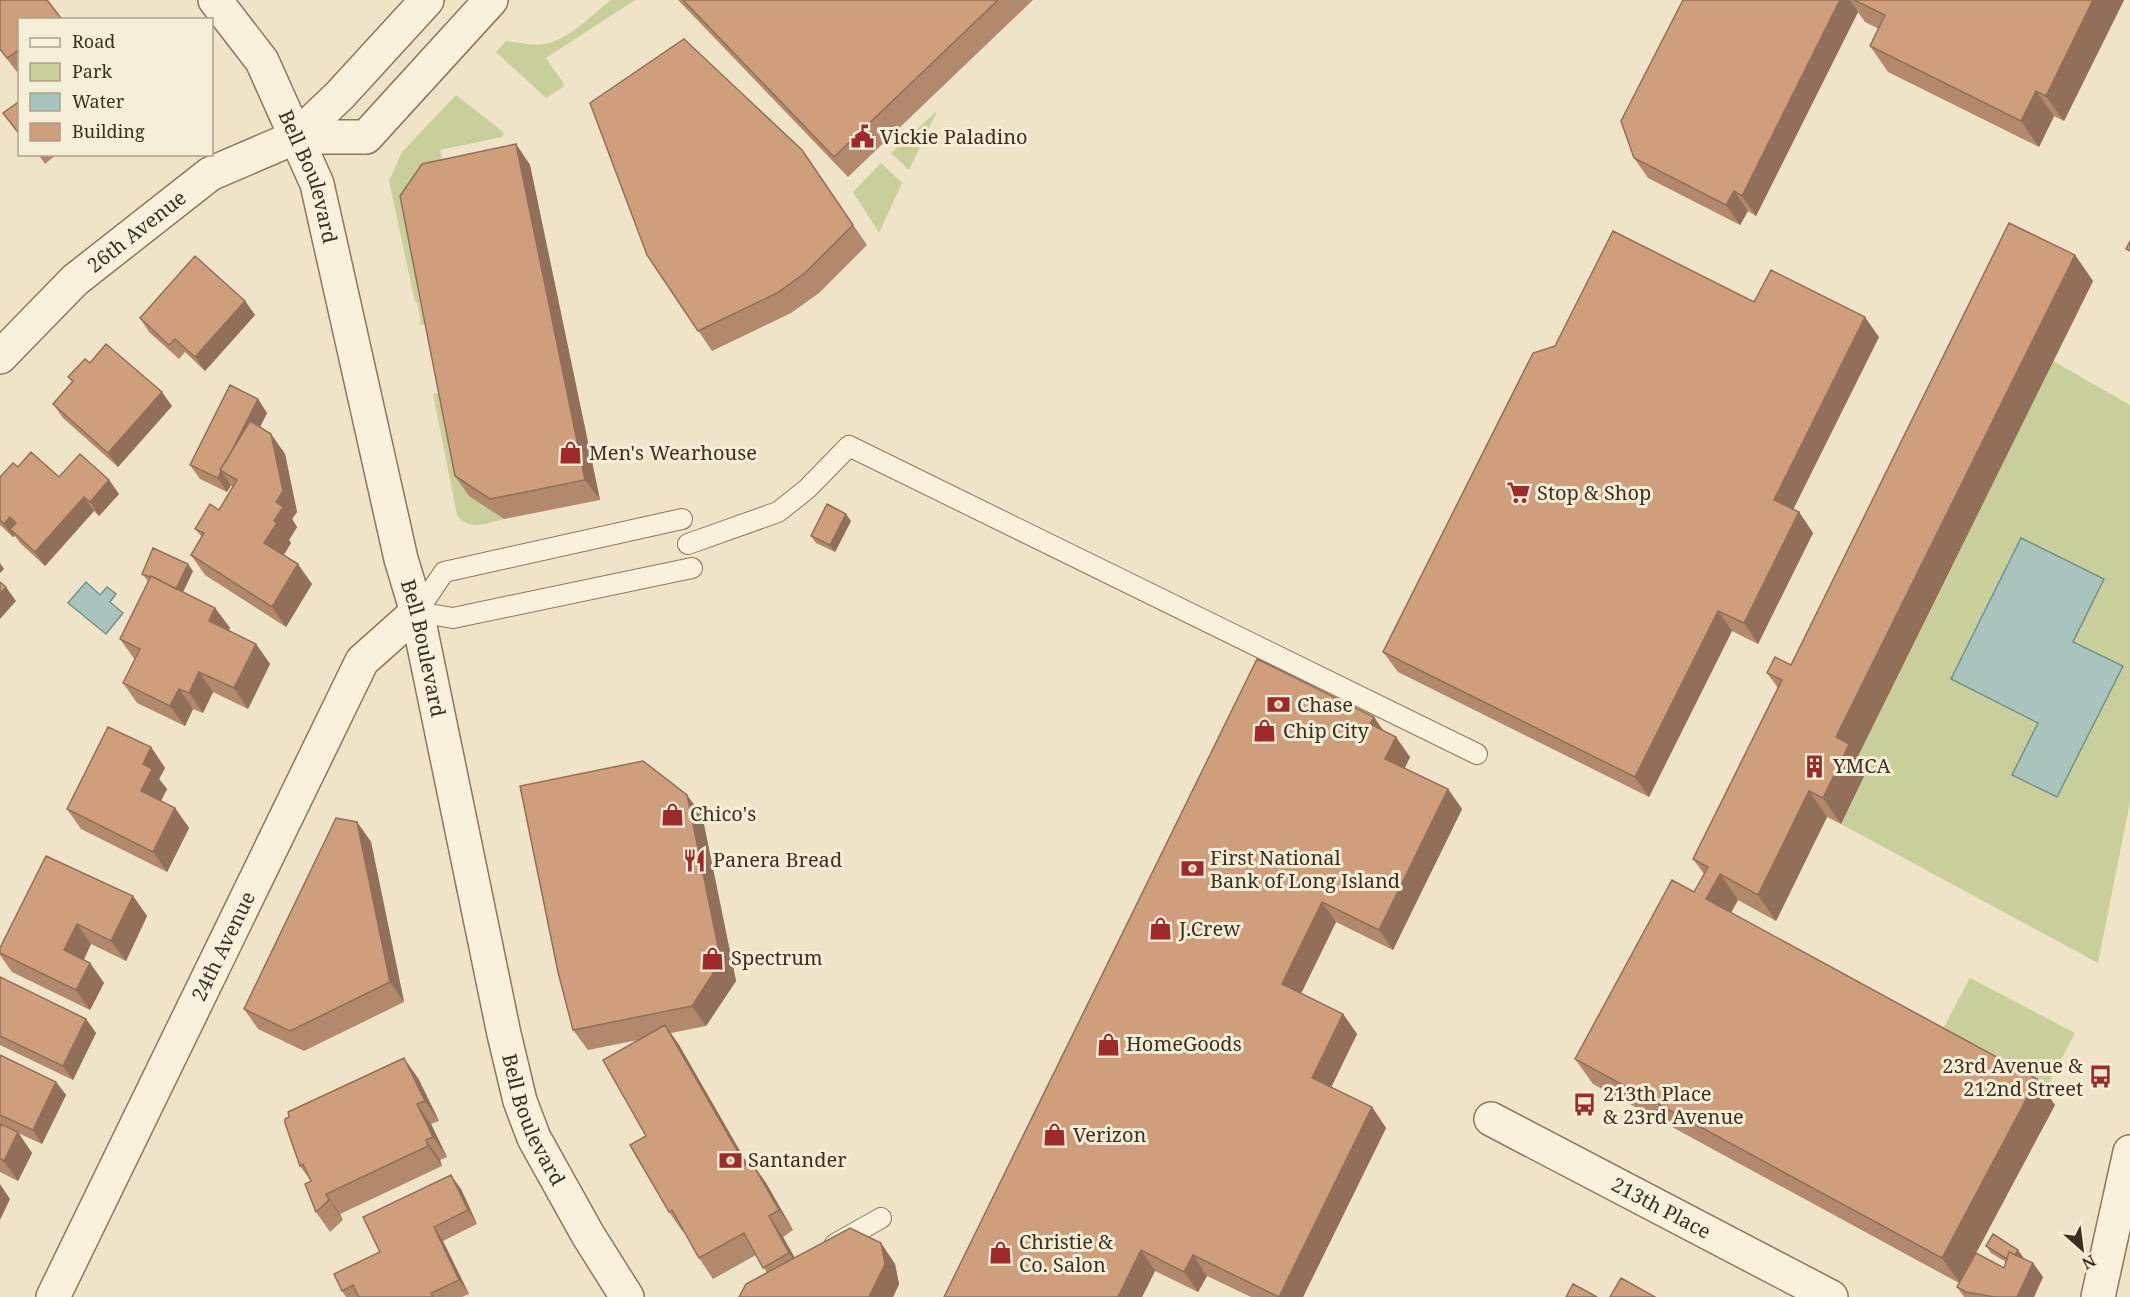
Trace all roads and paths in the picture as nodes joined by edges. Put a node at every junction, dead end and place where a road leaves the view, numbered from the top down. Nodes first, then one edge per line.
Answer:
1 (216, 0) edge
2 (427, 0) edge
3 (491, 0) edge
4 (296, 137) junction
5 (0, 357) edge
6 (682, 519) dead end
7 (688, 544) dead end
8 (692, 568) dead end
9 (417, 612) junction
10 (1477, 754) dead end
11 (1491, 1119) dead end
12 (2128, 1166) edge
13 (880, 1218) dead end
14 (819, 1253) edge
15 (53, 1297) edge
16 (627, 1297) edge
17 (1831, 1297) edge
18 (2098, 1297) edge

1 - 4 street, Bell Boulevard
2 - 4 street, 26th Avenue
3 - 4 street, 26th Avenue
4 - 5 street, 26th Avenue
4 - 9 street, Bell Boulevard
6 - 9 lane
7 - 10 lane
8 - 9 lane
9 - 15 street, 24th Avenue
9 - 16 street, Bell Boulevard
11 - 17 street, 213th Place
12 - 18 street
13 - 14 lane

